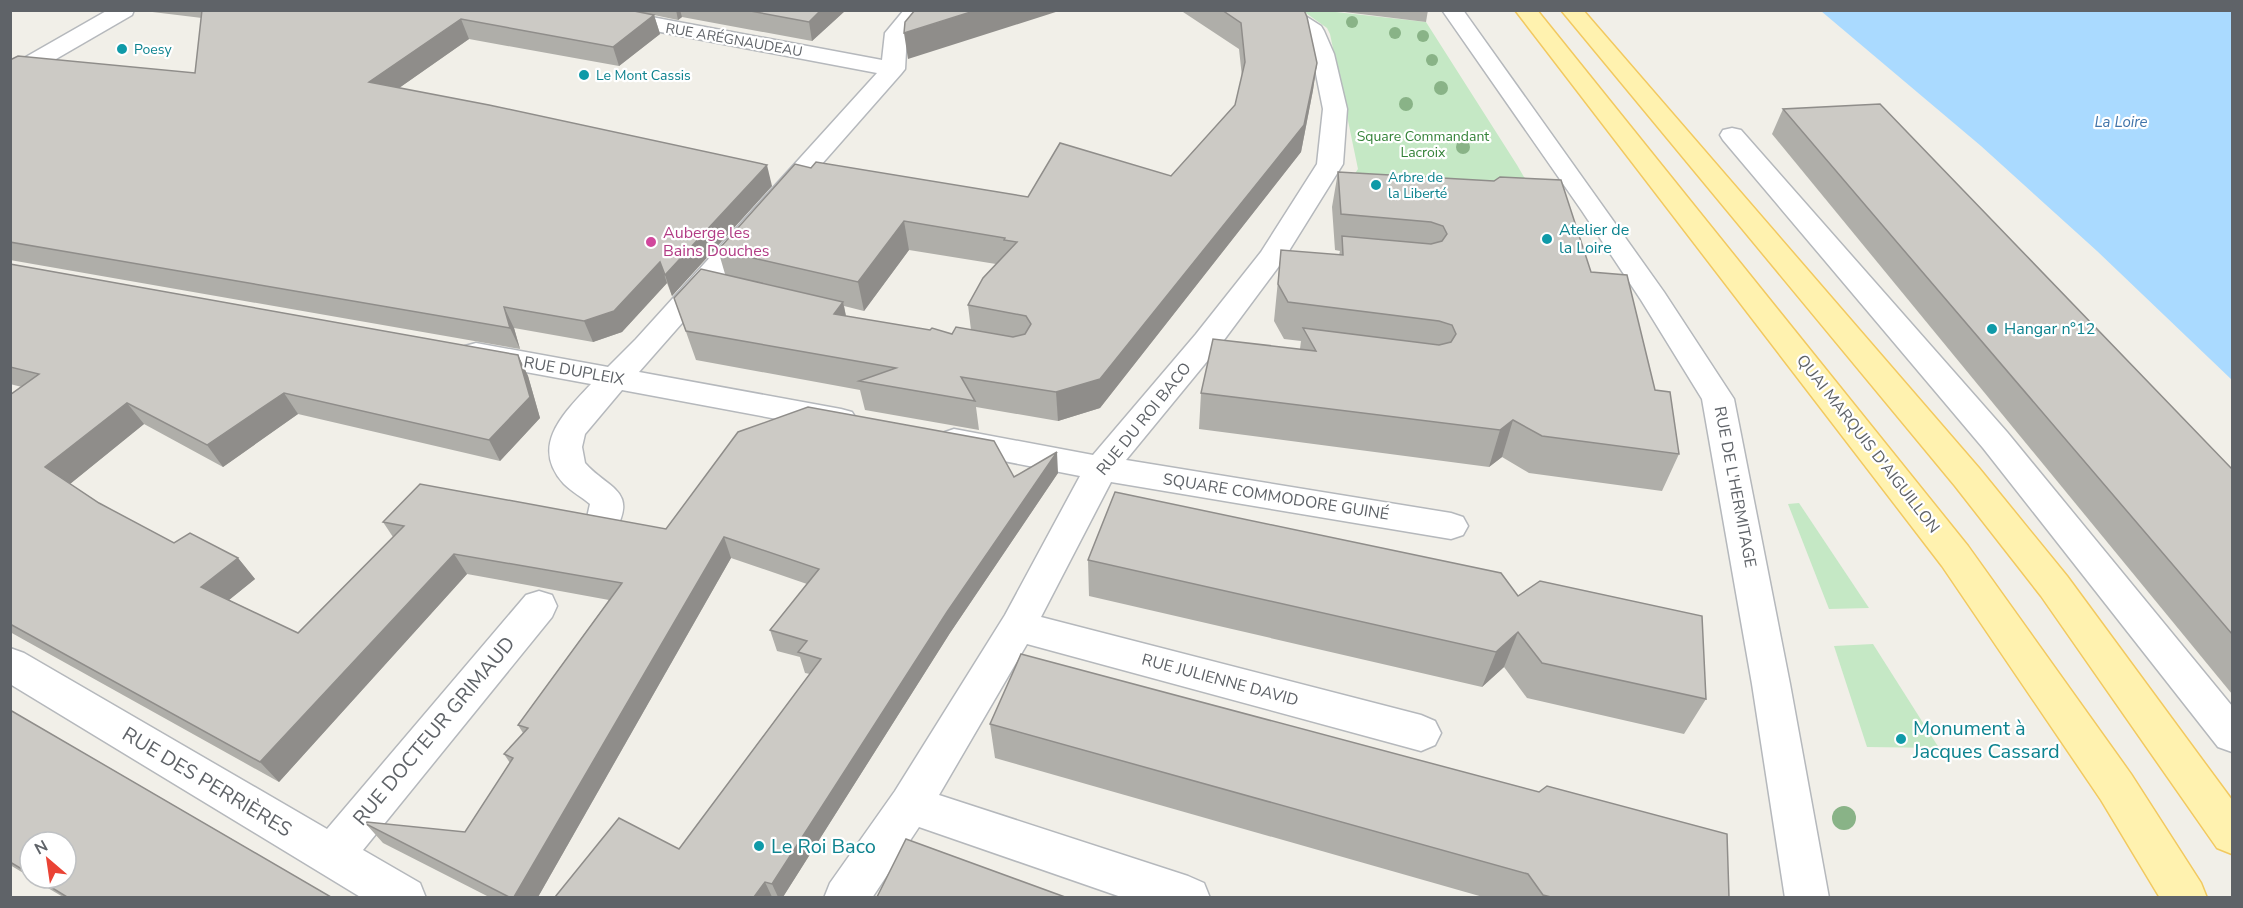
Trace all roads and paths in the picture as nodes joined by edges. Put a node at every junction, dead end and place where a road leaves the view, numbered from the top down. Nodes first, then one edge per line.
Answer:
1 (124, 10) edge
2 (576, 10) edge
3 (916, 10) edge
4 (1281, 10) edge
5 (1452, 10) edge
6 (1525, 10) edge
7 (1571, 10) edge
8 (892, 69) junction
9 (10, 76) edge
10 (1732, 135) dead end
11 (702, 284) junction
12 (736, 292) edge
13 (1207, 341) junction
14 (1241, 346) edge
15 (454, 349) edge
16 (614, 379) junction
17 (872, 425) edge
18 (929, 436) edge
19 (1101, 468) junction
20 (603, 522) edge
21 (1451, 526) dead end
22 (539, 606) dead end
23 (1018, 626) junction
24 (10, 664) edge
25 (1421, 733) dead end
26 (2232, 735) edge
27 (910, 805) junction
28 (2232, 834) edge
29 (331, 856) junction
30 (404, 897) edge
31 (846, 897) edge
32 (1188, 897) edge
33 (1807, 897) edge
34 (2185, 897) edge

1 - 9 street
2 - 8 street, RUE ARÉGNAUDEAU
3 - 8 street
4 - 13 street, RUE DU ROI BACO
5 - 33 street, RUE DE L'HERMITAGE
6 - 34 main road, QUAI MARQUIS D'AIGUILLON
7 - 28 main road
8 - 11 street
10 - 26 street
11 - 12 street
11 - 16 street
13 - 14 street
13 - 19 street, RUE DU ROI BACO
15 - 16 street, RUE DUPLEIX
16 - 17 street, RUE DUPLEIX
16 - 20 street
18 - 19 street
19 - 21 street, SQUARE COMMODORE GUINÉ
19 - 23 street, RUE DU ROI BACO
22 - 29 street, RUE DOCTEUR GRIMAUD
23 - 25 street, RUE JULIENNE DAVID
23 - 27 street, RUE DU ROI BACO
24 - 29 street, RUE DES PERRIÈRES
27 - 31 street, RUE DU ROI BACO
27 - 32 street
29 - 30 street, RUE DES PERRIÈRES

